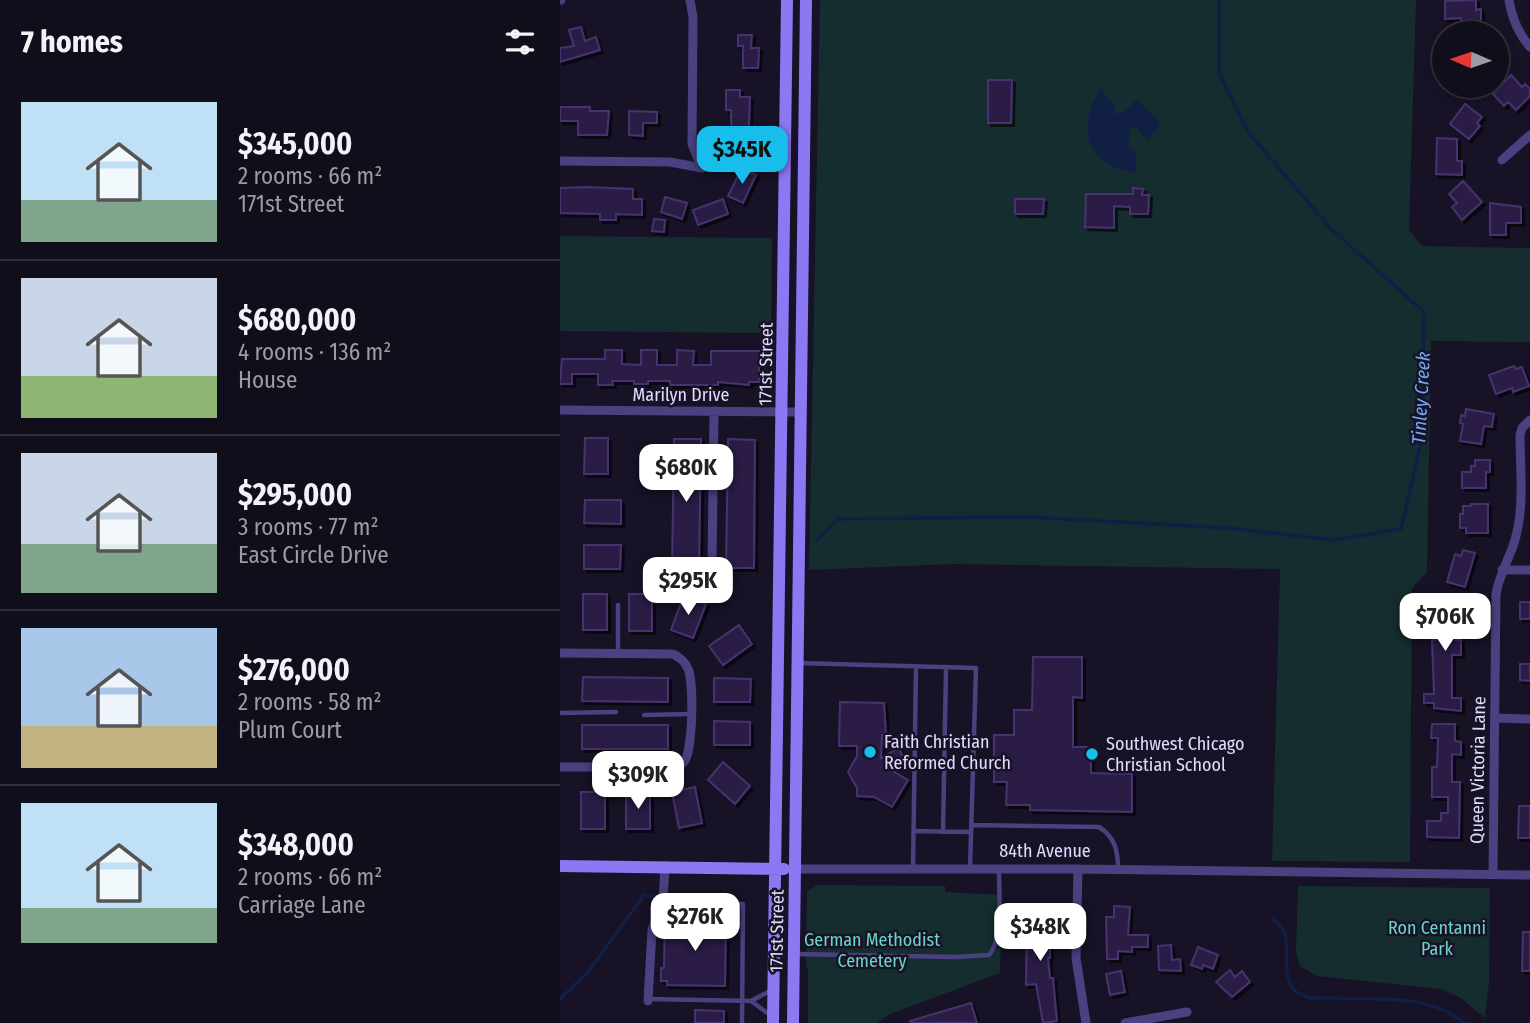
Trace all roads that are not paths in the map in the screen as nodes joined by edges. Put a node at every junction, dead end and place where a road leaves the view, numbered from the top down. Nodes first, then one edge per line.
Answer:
1 (690, 0) edge
2 (787, 0) edge
3 (806, 0) edge
4 (1509, 0) edge
5 (1530, 47) edge
6 (1530, 135) edge
7 (560, 160) edge
8 (1502, 160) dead end
9 (560, 410) edge
10 (713, 411) junction
11 (783, 411) junction
12 (801, 412) junction
13 (1529, 421) edge
14 (712, 562) dead end
15 (1502, 570) junction
16 (1530, 570) edge
17 (618, 605) dead end
18 (560, 653) edge
19 (618, 654) junction
20 (797, 663) junction
21 (916, 667) junction
22 (946, 667) junction
23 (616, 712) dead end
24 (691, 712) junction
25 (560, 713) edge
26 (644, 715) dead end
27 (1495, 718) junction
28 (1530, 719) edge
29 (560, 767) edge
30 (972, 825) junction
31 (914, 831) junction
32 (943, 832) junction
33 (971, 832) junction
34 (560, 866) edge
35 (665, 866) junction
36 (776, 869) junction
37 (796, 869) junction
38 (913, 869) junction
39 (970, 869) junction
40 (999, 869) junction
41 (1078, 869) junction
42 (1118, 869) junction
43 (1493, 874) junction
44 (1530, 875) edge
45 (663, 902) junction
46 (794, 954) junction
47 (774, 988) junction
48 (648, 1000) joint
49 (742, 1001) junction
50 (751, 1001) junction
51 (1187, 1012) dead end
52 (773, 1020) edge
53 (742, 1023) edge
54 (793, 1023) edge
55 (1086, 1023) edge
56 (1125, 1023) edge

1 - 7 street
2 - 11 street, 171st Street
3 - 12 street, 171st Street
4 - 5 street
6 - 8 street
9 - 10 street, Marilyn Drive
10 - 11 street, Marilyn Drive
10 - 14 street
11 - 12 street, Marilyn Drive
11 - 36 street, 171st Street
12 - 20 street, 171st Street
13 - 15 street, Queen Victoria Lane
15 - 16 street
15 - 27 street, Queen Victoria Lane
17 - 19 lane
18 - 19 street
19 - 24 street
20 - 21 lane
20 - 37 street, 171st Street
21 - 22 lane
21 - 31 lane
22 - 30 lane
22 - 32 lane
23 - 25 lane
24 - 26 lane
24 - 29 street
27 - 28 street
27 - 43 street, Queen Victoria Lane
30 - 33 lane
30 - 42 lane
31 - 32 lane
31 - 38 lane
32 - 33 lane
33 - 39 lane
34 - 35 street, 84th Avenue
35 - 36 street, 84th Avenue
35 - 45 street
36 - 37 street, 84th Avenue
36 - 47 street, 171st Street
37 - 38 street, 84th Avenue
37 - 46 street, 171st Street
38 - 39 street, 84th Avenue
39 - 40 street, 84th Avenue
40 - 41 street, 84th Avenue
40 - 46 lane
41 - 42 street, 84th Avenue
41 - 55 street
42 - 43 street, 84th Avenue
43 - 44 street, 84th Avenue
45 - 48 street
45 - 49 lane
46 - 54 street, 171st Street
47 - 50 lane
47 - 52 street, 171st Street
48 - 49 lane
49 - 50 lane
49 - 53 lane
50 - 52 lane
51 - 56 street

